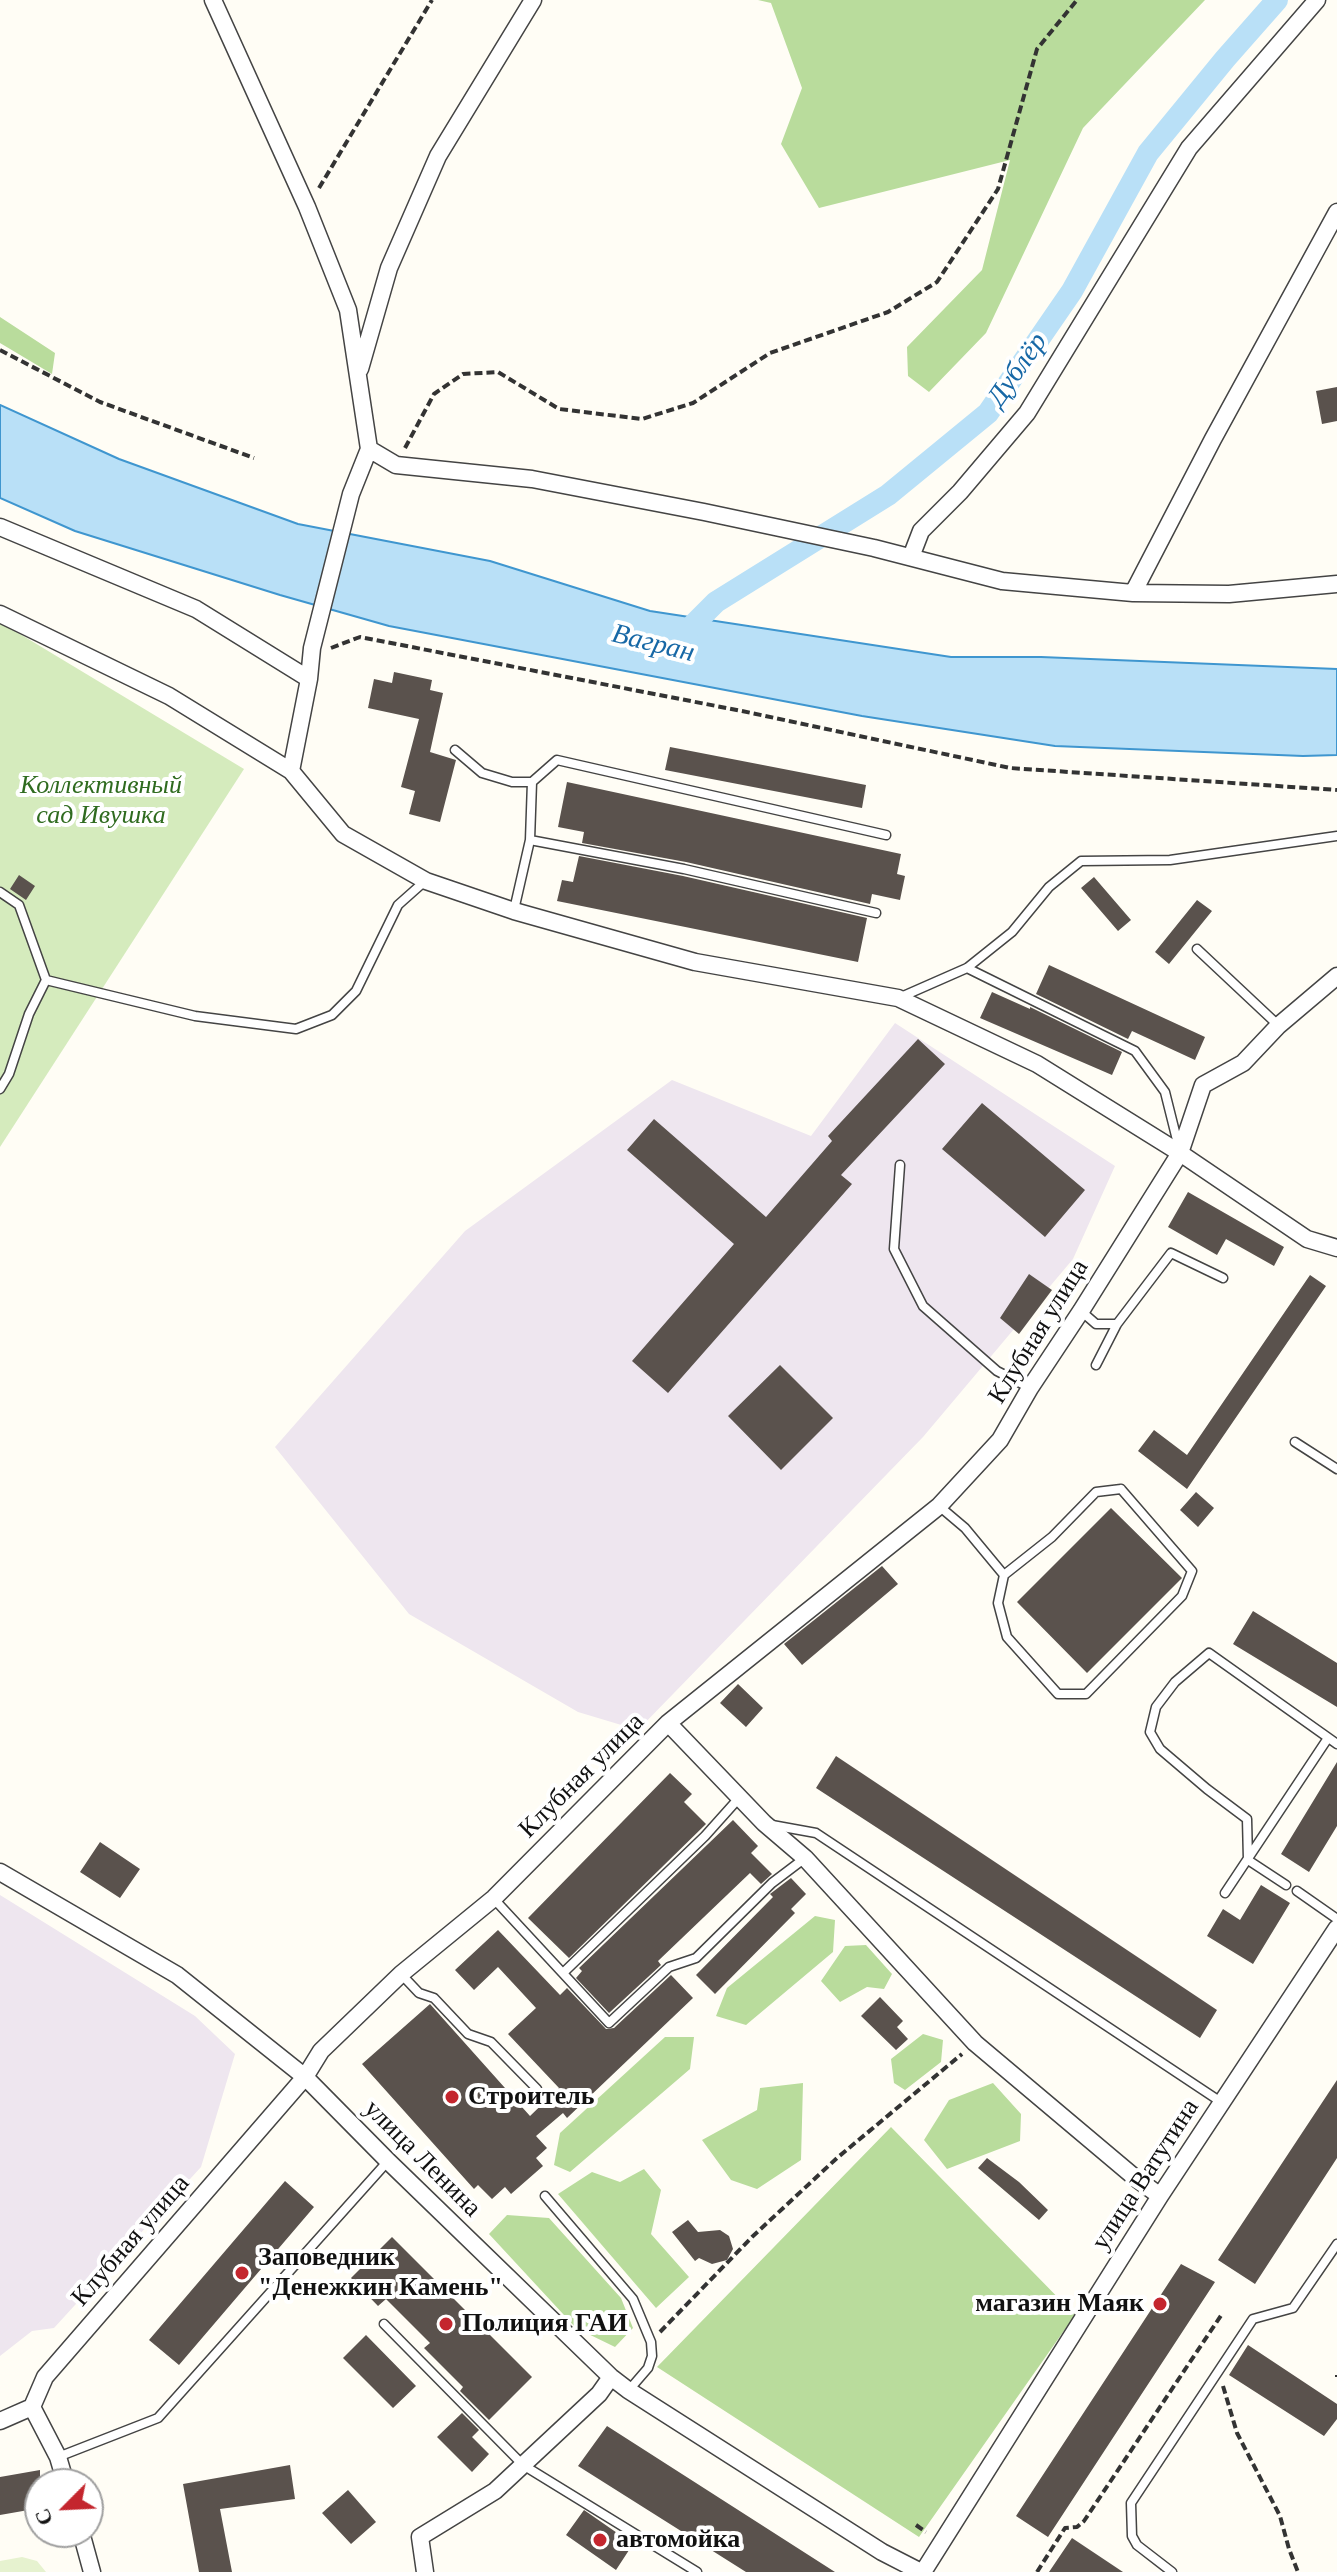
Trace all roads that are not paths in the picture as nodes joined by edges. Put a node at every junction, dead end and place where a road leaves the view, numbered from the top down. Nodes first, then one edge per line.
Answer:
1 (213, 0) edge
2 (533, 0) edge
3 (1317, 0) edge
4 (1337, 212) edge
5 (358, 374) junction
6 (369, 449) junction
7 (0, 527) edge
8 (911, 557) junction
9 (1337, 584) edge
10 (1133, 593) junction
11 (0, 614) edge
12 (309, 679) junction
13 (455, 750) dead end
14 (291, 771) junction
15 (532, 782) junction
16 (886, 835) dead end
17 (1337, 836) edge
18 (530, 840) junction
19 (426, 881) junction
20 (0, 892) edge
21 (514, 911) junction
22 (876, 913) dead end
23 (1197, 949) dead end
24 (967, 968) junction
25 (1337, 976) edge
26 (46, 980) junction
27 (898, 998) junction
28 (1278, 1026) junction
29 (0, 1068) edge
30 (9, 1074) junction
31 (0, 1089) edge
32 (1180, 1153) junction
33 (900, 1165) dead end
34 (1337, 1248) edge
35 (1223, 1278) dead end
36 (1081, 1311) junction
37 (1117, 1324) junction
38 (1096, 1365) dead end
39 (1030, 1388) junction
40 (1295, 1442) dead end
41 (1337, 1469) edge
42 (939, 1506) junction
43 (1004, 1575) junction
44 (668, 1723) junction
45 (1328, 1738) junction
46 (1337, 1744) edge
47 (739, 1798) junction
48 (764, 1823) junction
49 (805, 1858) junction
50 (1248, 1860) junction
51 (0, 1872) edge
52 (1286, 1885) dead end
53 (1297, 1891) dead end
54 (1225, 1893) dead end
55 (494, 1898) junction
56 (1337, 1919) edge
57 (1337, 1928) edge
58 (563, 1973) junction
59 (401, 1974) junction
60 (305, 2077) junction
61 (537, 2089) dead end
62 (1221, 2102) junction
63 (388, 2161) junction
64 (545, 2196) dead end
65 (1160, 2196) junction
66 (1337, 2244) edge
67 (384, 2324) dead end
68 (611, 2377) junction
69 (628, 2390) junction
70 (32, 2407) junction
71 (0, 2421) edge
72 (58, 2457) junction
73 (523, 2465) junction
74 (61, 2468) edge
75 (85, 2548) edge
76 (92, 2572) edge
77 (425, 2572) edge
78 (697, 2572) edge
79 (922, 2572) edge
80 (1172, 2572) edge

1 - 5 street
2 - 5 street
3 - 8 street
4 - 10 street
5 - 6 street
6 - 8 street
6 - 12 street
7 - 12 street
8 - 10 street
9 - 10 street
11 - 14 street
12 - 14 street
13 - 15 lane
14 - 19 street
15 - 16 lane
15 - 18 lane
17 - 24 lane
18 - 21 lane
18 - 22 lane
19 - 21 street
19 - 26 lane
20 - 26 lane
21 - 27 street
23 - 28 lane
24 - 27 lane
24 - 32 lane
25 - 28 street, Клубная улица
26 - 30 lane
27 - 32 street
28 - 32 street, Клубная улица
29 - 30 lane
30 - 31 lane
32 - 34 street
32 - 36 street, Клубная улица
33 - 39 lane
35 - 37 lane
36 - 37 lane
36 - 39 street, Клубная улица
37 - 38 lane
39 - 42 street, Клубная улица
40 - 41 lane
42 - 43 lane
42 - 44 street, Клубная улица
43 - 43 lane
44 - 47 street
44 - 55 street, Клубная улица
45 - 46 lane
45 - 50 lane
45 - 50 lane
47 - 48 street
47 - 58 lane
48 - 49 street
48 - 62 lane
49 - 58 lane
49 - 65 street
50 - 52 lane
50 - 54 lane
51 - 60 street, улица Ленина
53 - 56 lane
55 - 58 lane
55 - 59 street, Клубная улица
57 - 62 street, улица Ватутина
59 - 60 street, Клубная улица
59 - 61 lane
60 - 63 street, улица Ленина
60 - 70 street, Клубная улица
62 - 65 street, улица Ватутина
63 - 68 street, улица Ленина
63 - 72 lane
64 - 69 lane
65 - 79 street, улица Ватутина
66 - 80 lane
67 - 73 lane
68 - 69 street, улица Ленина
68 - 73 street
69 - 79 street, улица Ленина
70 - 71 street
70 - 72 street
72 - 74 street
73 - 77 street
73 - 78 lane
75 - 76 street

